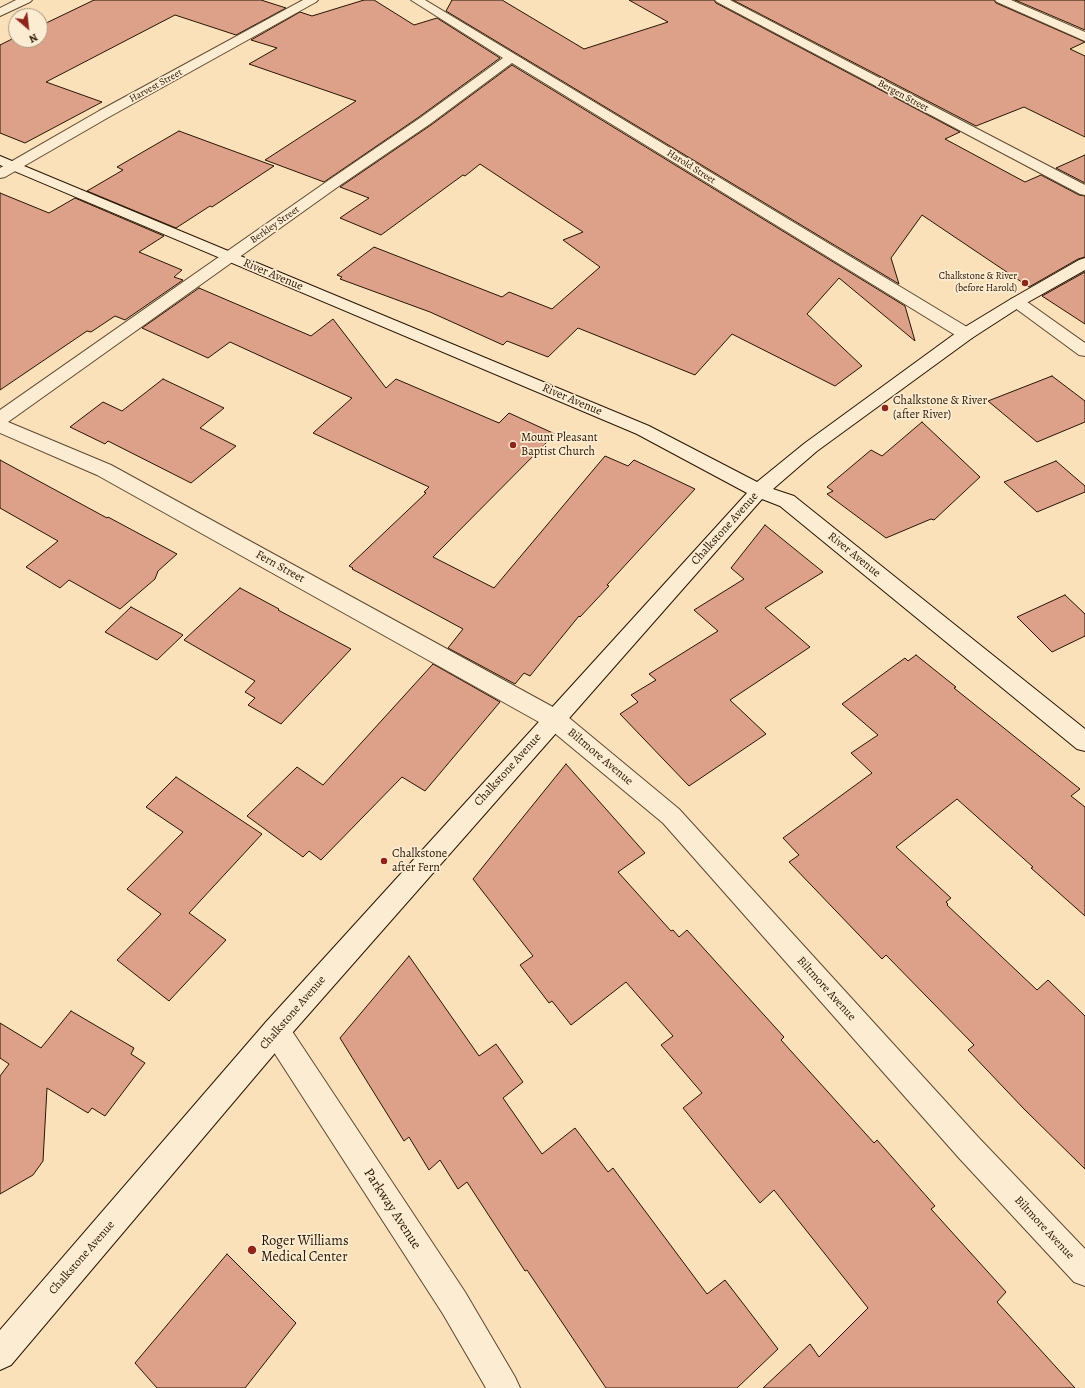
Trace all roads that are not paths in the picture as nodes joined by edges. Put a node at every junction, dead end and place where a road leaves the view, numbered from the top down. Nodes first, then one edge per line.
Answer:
1 (26, 0) edge
2 (312, 0) edge
3 (417, 0) edge
4 (721, 0) edge
5 (1001, 0) edge
6 (0, 12) edge
7 (1085, 37) edge
8 (511, 58) junction
9 (5, 167) edge
10 (1085, 192) edge
11 (230, 257) junction
12 (1085, 263) edge
13 (1017, 302) junction
14 (966, 334) junction
15 (1085, 351) edge
16 (0, 419) edge
17 (0, 426) edge
18 (759, 491) junction
19 (554, 719) junction
20 (1085, 742) edge
21 (276, 1032) junction
22 (1085, 1271) edge
23 (0, 1354) edge
24 (504, 1388) edge

1 - 6 street
2 - 9 street, Harvest Street
3 - 8 street, Harold Street
4 - 10 street, Bergen Street
5 - 7 street
8 - 11 street, Berkley Street
8 - 14 street, Harold Street
9 - 11 street, River Avenue
11 - 16 street, Berkley Street
11 - 18 street, River Avenue
12 - 13 street, Chalkstone Avenue
13 - 14 street, Chalkstone Avenue
13 - 15 street
14 - 18 street, Chalkstone Avenue
17 - 19 street, Fern Street
18 - 19 street, Chalkstone Avenue
18 - 20 street, River Avenue
19 - 21 street, Chalkstone Avenue
19 - 22 street, Biltmore Avenue
21 - 23 street, Chalkstone Avenue
21 - 24 street, Parkway Avenue

